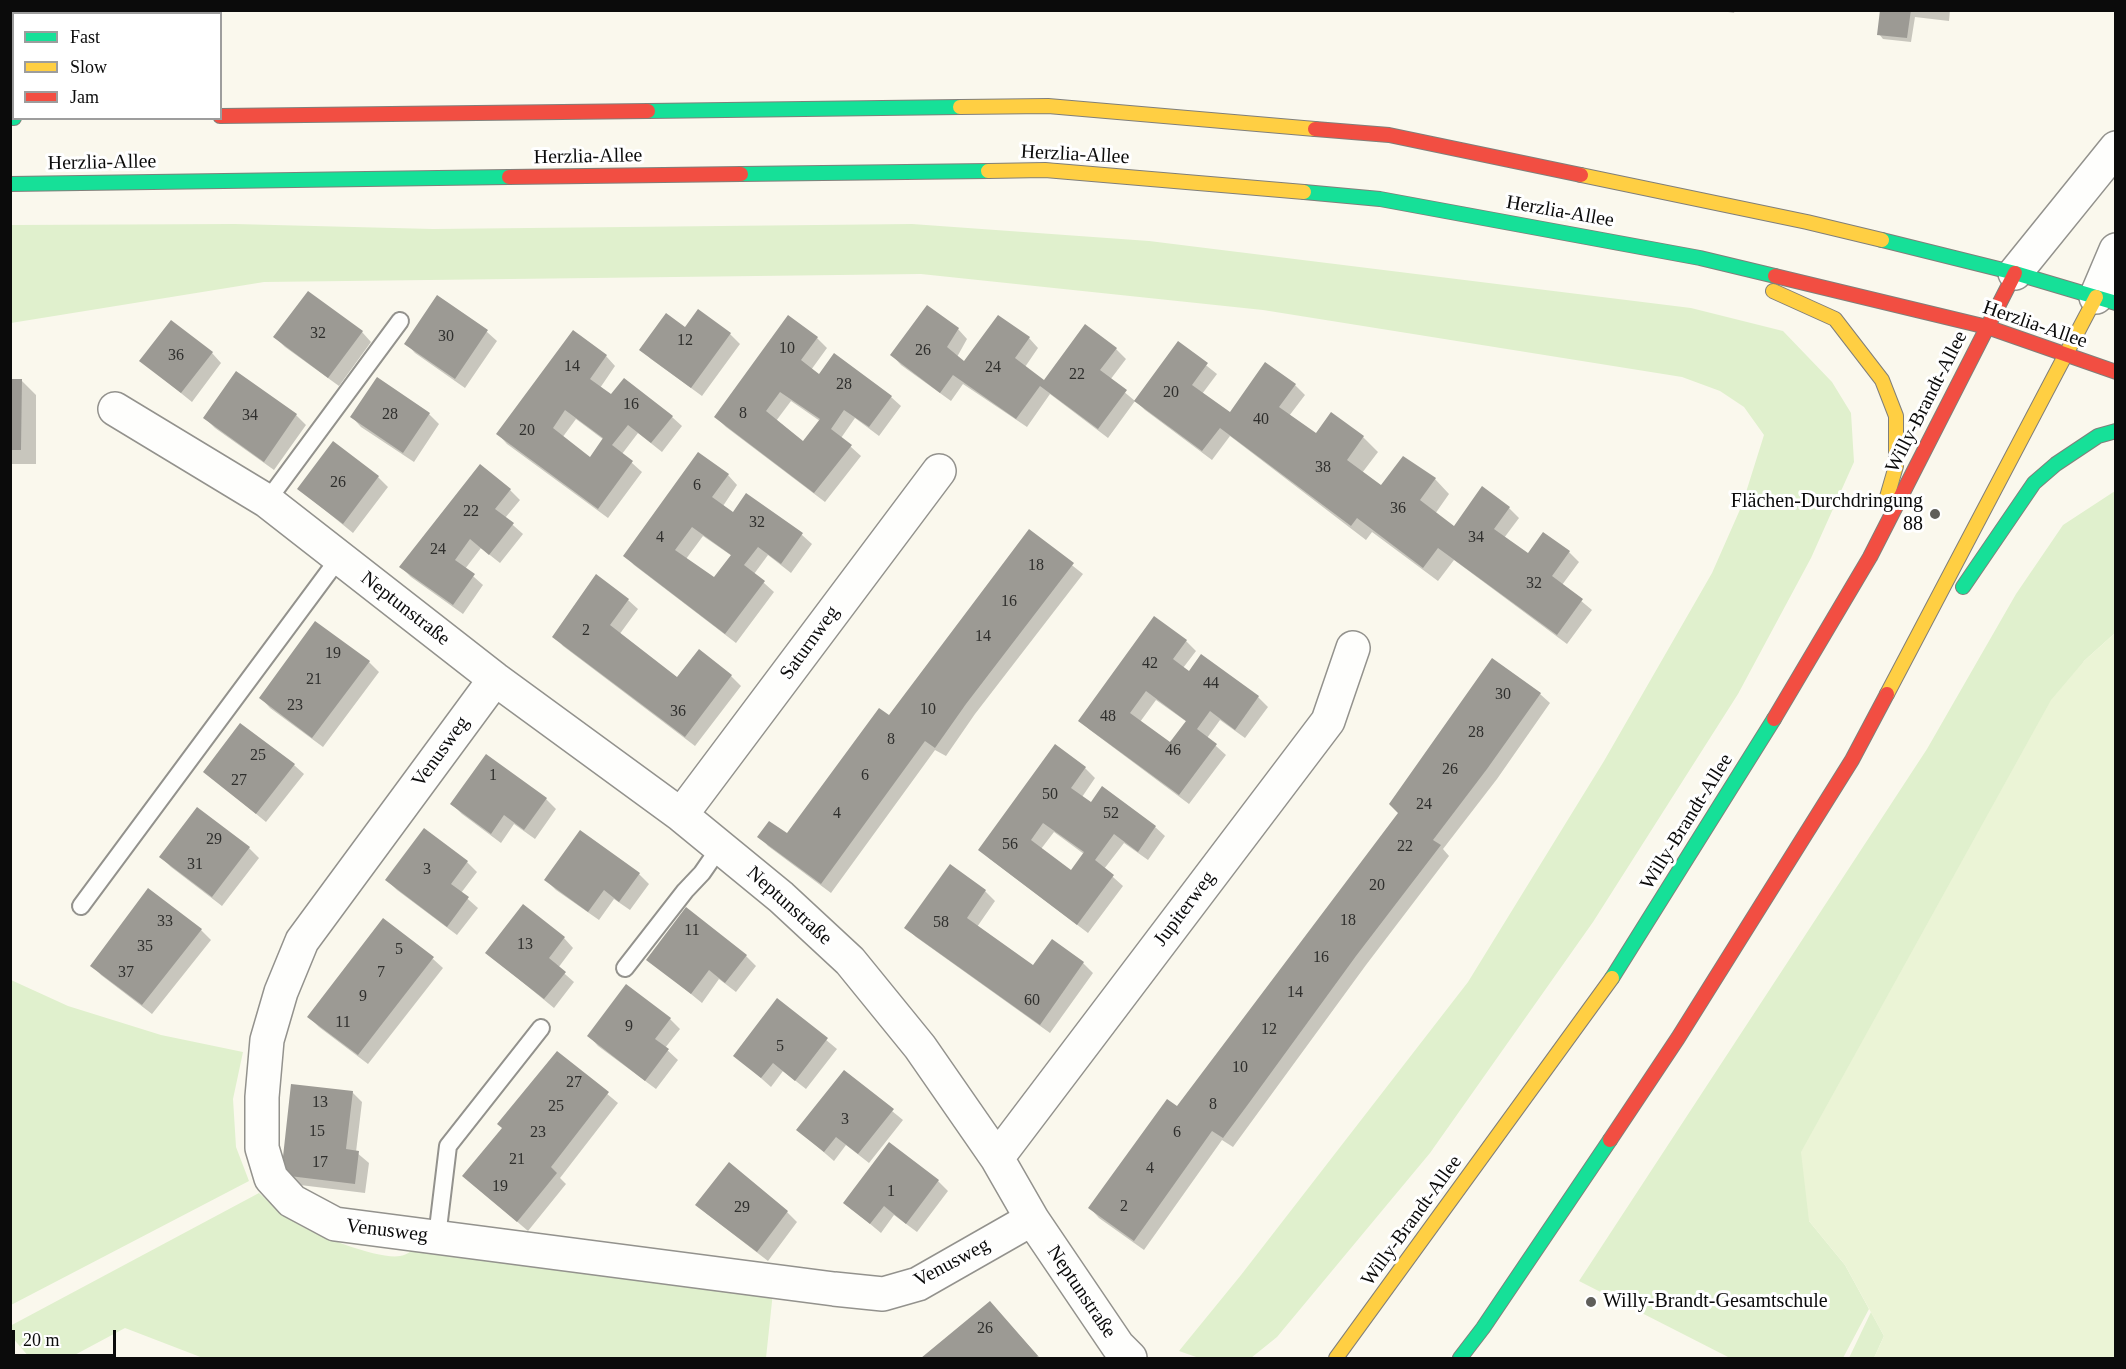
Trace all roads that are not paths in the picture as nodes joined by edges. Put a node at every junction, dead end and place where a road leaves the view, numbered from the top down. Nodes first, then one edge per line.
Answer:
1 (222, 116) edge
2 (2115, 148) edge
3 (10, 184) edge
4 (2115, 249) edge
5 (1700, 258) junction
6 (2015, 273) junction
7 (2105, 300) edge
8 (400, 321) dead end
9 (1987, 327) junction
10 (2064, 355) junction
11 (2115, 372) edge
12 (115, 409) dead end
13 (2115, 431) edge
14 (939, 471) dead end
15 (267, 501) junction
16 (1870, 557) junction
17 (339, 558) junction
18 (1955, 599) dead end
19 (1942, 619) dead end
20 (1353, 648) dead end
21 (495, 679) junction
22 (1876, 716) junction
23 (681, 815) junction
24 (720, 847) junction
25 (81, 906) dead end
26 (625, 968) dead end
27 (541, 1028) dead end
28 (997, 1158) junction
29 (1032, 1219) junction
30 (437, 1237) junction
31 (1130, 1359) edge
32 (1336, 1359) edge
33 (1460, 1359) edge

1 - 6 main road, Herzlia-Allee
2 - 6 street
3 - 5 main road, Herzlia-Allee
4 - 7 street
5 - 9 main road, Herzlia-Allee
5 - 16 main road
6 - 7 main road, Herzlia-Allee
6 - 9 main road, Willy-Brandt-Allee
7 - 10 main road
8 - 15 lane
9 - 10 main road, Herzlia-Allee
9 - 16 main road, Willy-Brandt-Allee
10 - 11 main road, Herzlia-Allee
10 - 22 main road
12 - 15 street, Neptunstraße
13 - 18 main road
14 - 23 street, Saturnweg
15 - 17 street, Neptunstraße
16 - 32 main road, Willy-Brandt-Allee
17 - 21 street, Neptunstraße
17 - 25 lane
19 - 22 main road
20 - 28 street, Jupiterweg
21 - 23 street, Neptunstraße
21 - 30 street, Venusweg
22 - 33 main road
23 - 24 street, Neptunstraße
24 - 26 lane
24 - 28 street, Neptunstraße
27 - 30 lane
28 - 29 street, Neptunstraße
29 - 30 street, Venusweg
29 - 31 street, Neptunstraße

